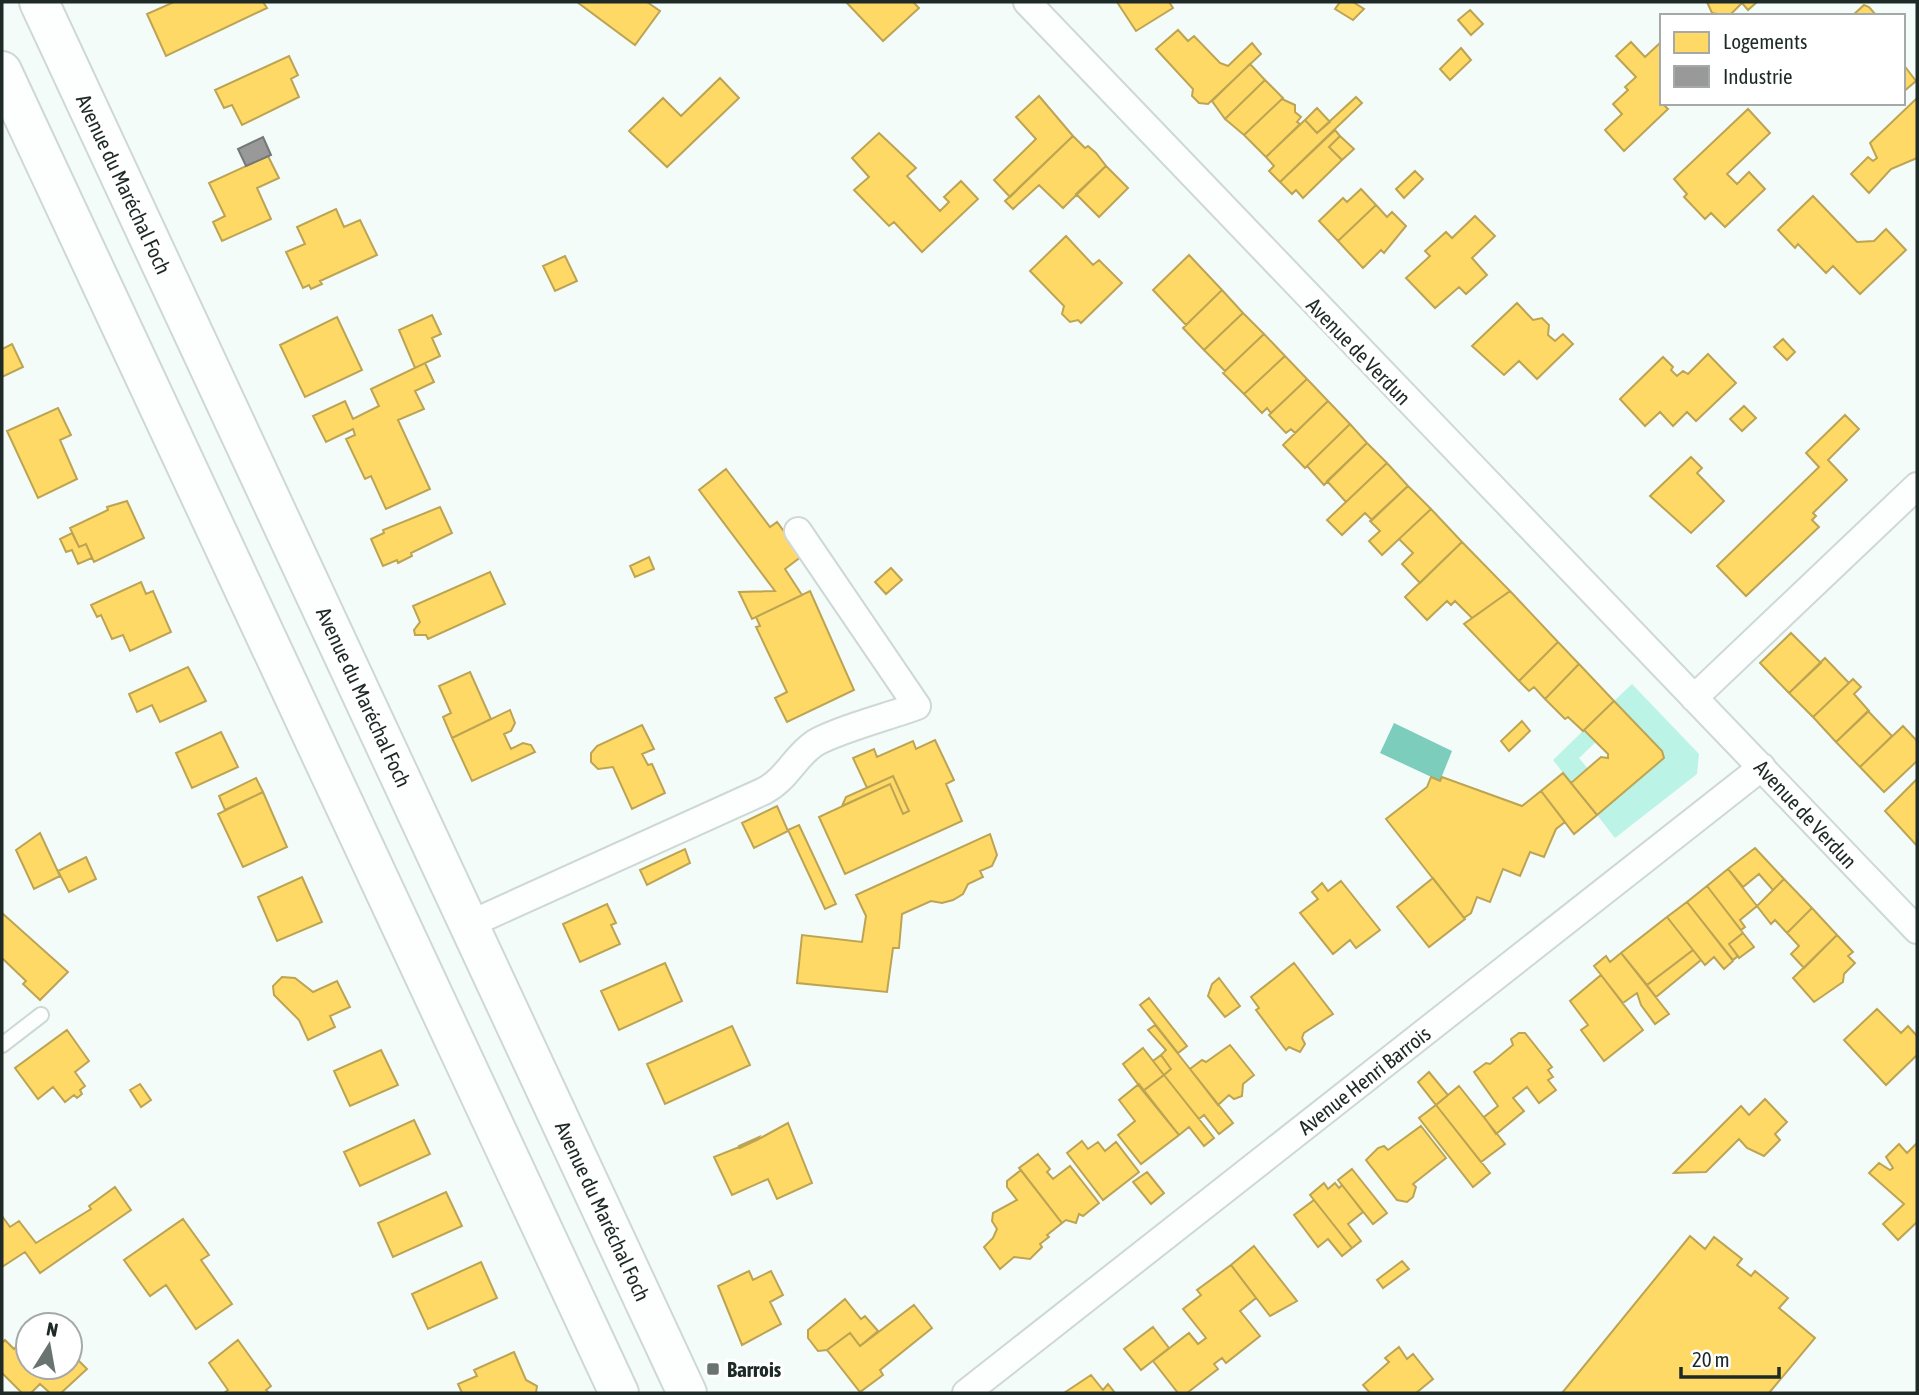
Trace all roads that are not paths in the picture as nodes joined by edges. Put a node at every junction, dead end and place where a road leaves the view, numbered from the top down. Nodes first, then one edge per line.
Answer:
1 (39, 2) edge
2 (1027, 2) edge
3 (2, 71) edge
4 (1917, 486) edge
5 (798, 531) dead end
6 (1694, 698) junction
7 (1762, 767) junction
8 (470, 924) junction
9 (1917, 930) edge
10 (41, 1015) dead end
11 (2, 1045) edge
12 (619, 1393) edge
13 (687, 1393) edge
14 (966, 1393) edge

1 - 8 main road, Avenue du Maréchal Foch
2 - 6 street, Avenue de Verdun
3 - 12 main road
4 - 6 street
5 - 8 street
6 - 7 street, Avenue de Verdun
7 - 9 street, Avenue de Verdun
7 - 14 street, Avenue Henri Barrois
8 - 13 main road, Avenue du Maréchal Foch
10 - 11 lane

